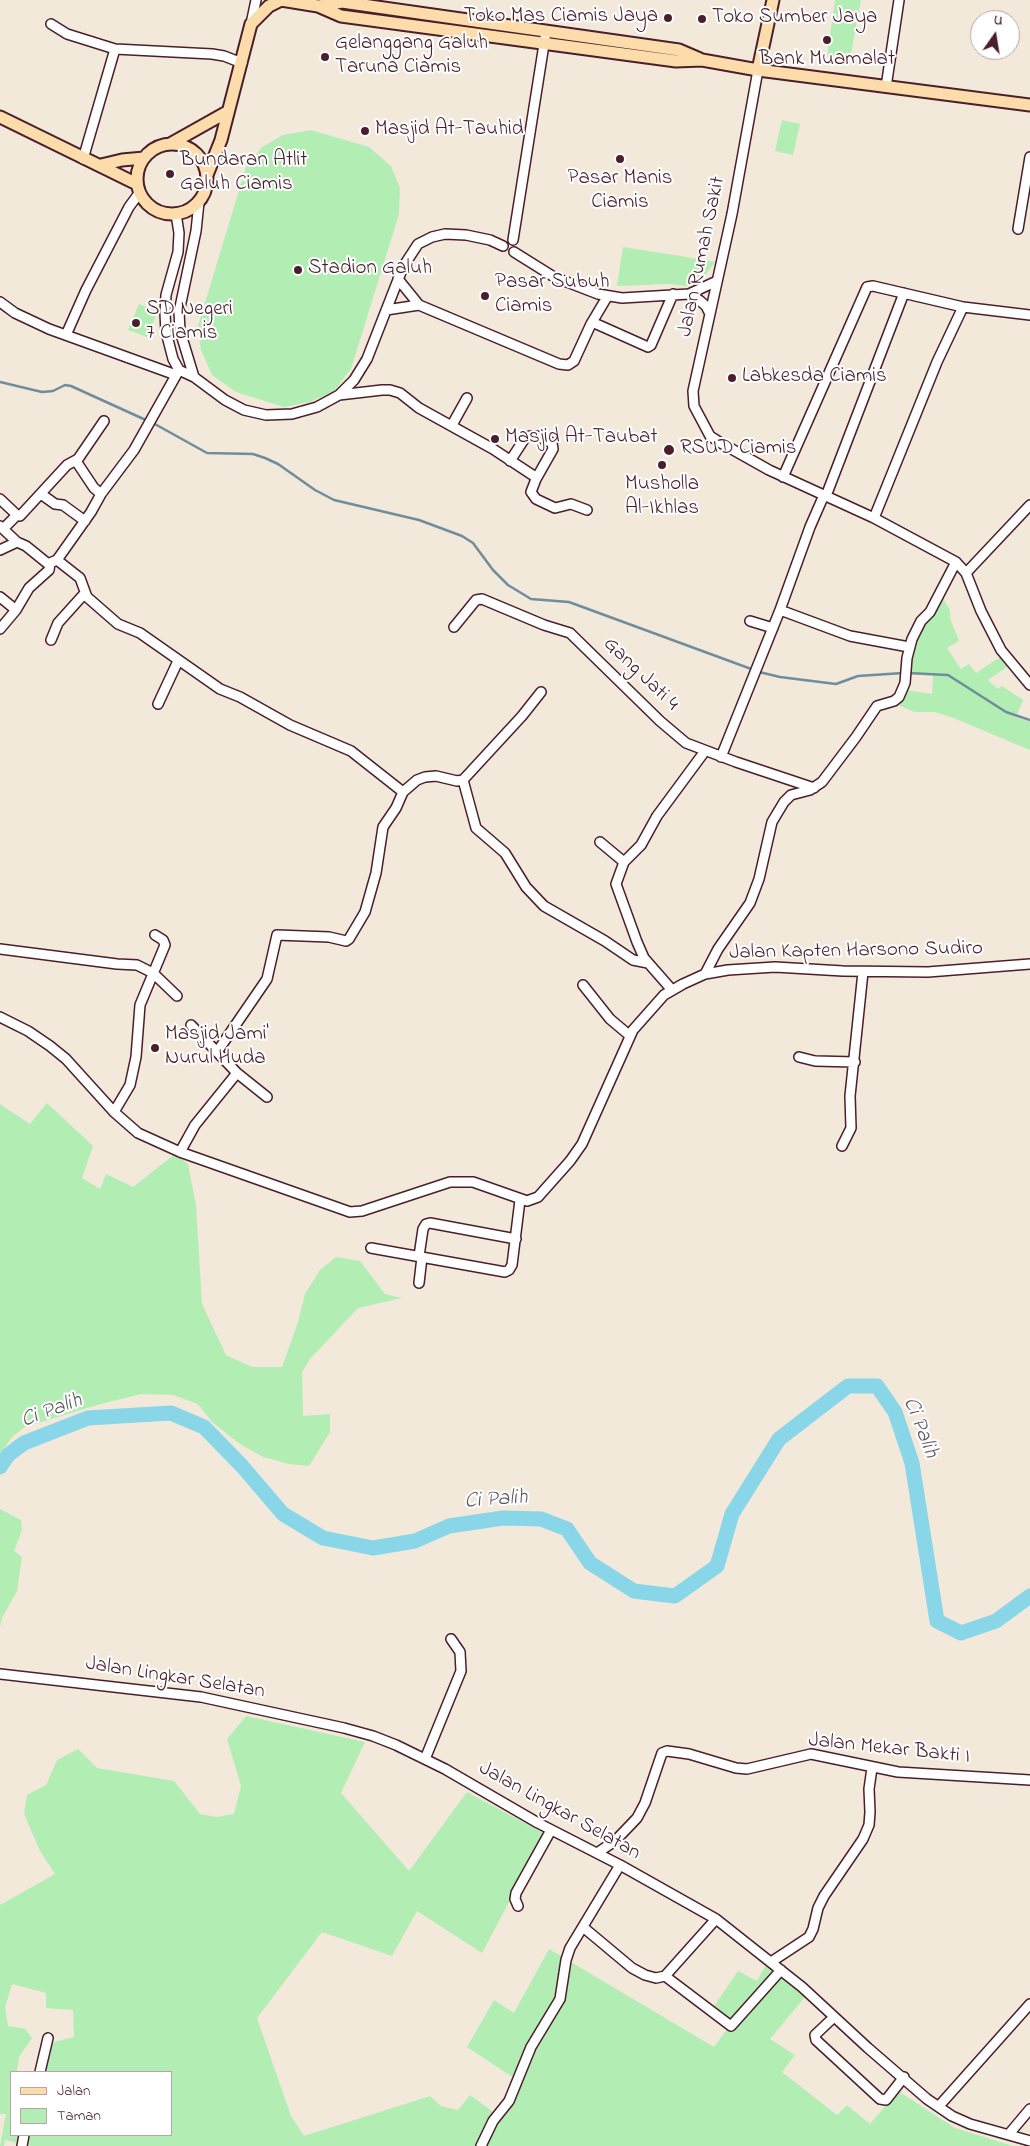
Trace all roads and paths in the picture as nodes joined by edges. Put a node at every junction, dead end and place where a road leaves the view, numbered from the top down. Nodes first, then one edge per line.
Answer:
1 (256, 0) edge
2 (281, 0) edge
3 (899, 0) edge
4 (772, 2) edge
5 (318, 6) junction
6 (449, 17) junction
7 (488, 23) junction
8 (51, 24) dead end
9 (251, 24) junction
10 (447, 30) junction
11 (546, 31) junction
12 (486, 36) junction
13 (544, 43) junction
14 (115, 49) junction
15 (702, 60) junction
16 (242, 63) junction
17 (758, 70) junction
18 (886, 87) junction
19 (1030, 105) edge
20 (227, 112) junction
21 (0, 117) edge
22 (170, 144) junction
23 (1030, 157) edge
24 (83, 158) junction
25 (144, 158) junction
26 (101, 166) junction
27 (207, 175) junction
28 (138, 188) junction
29 (199, 202) junction
30 (176, 214) junction
31 (1018, 229) dead end
32 (513, 240) junction
33 (503, 246) junction
34 (514, 252) junction
35 (398, 279) junction
36 (717, 281) junction
37 (904, 293) junction
38 (673, 294) junction
39 (688, 294) junction
40 (607, 297) junction
41 (0, 302) edge
42 (419, 305) junction
43 (963, 307) junction
44 (386, 310) junction
45 (179, 312) junction
46 (164, 313) junction
47 (710, 314) junction
48 (1030, 315) edge
49 (592, 322) junction
50 (66, 335) junction
51 (177, 372) junction
52 (194, 377) junction
53 (339, 395) junction
54 (467, 398) dead end
55 (104, 421) dead end
56 (452, 426) junction
57 (510, 460) junction
58 (76, 461) junction
59 (783, 477) junction
60 (536, 479) junction
61 (40, 494) junction
62 (101, 494) junction
63 (825, 495) junction
64 (0, 499) edge
65 (1030, 505) edge
66 (588, 510) dead end
67 (17, 515) junction
68 (874, 518) junction
69 (85, 521) junction
70 (2, 528) edge
71 (17, 542) junction
72 (0, 550) edge
73 (54, 562) junction
74 (956, 562) junction
75 (966, 573) junction
76 (85, 593) junction
77 (0, 597) edge
78 (16, 610) junction
79 (780, 610) junction
80 (750, 621) dead end
81 (454, 627) dead end
82 (772, 628) junction
83 (0, 629) edge
84 (51, 640) dead end
85 (909, 647) junction
86 (178, 661) junction
87 (1030, 685) edge
88 (541, 692) dead end
89 (158, 704) dead end
90 (705, 751) junction
91 (720, 757) junction
92 (463, 780) junction
93 (814, 788) junction
94 (403, 792) junction
95 (600, 842) dead end
96 (624, 862) junction
97 (155, 935) dead end
98 (0, 949) edge
99 (648, 963) junction
100 (1030, 964) edge
101 (863, 972) junction
102 (153, 973) junction
103 (705, 974) junction
104 (583, 985) dead end
105 (672, 990) junction
106 (177, 996) dead end
107 (0, 1017) edge
108 (191, 1026) dead end
109 (629, 1035) junction
110 (217, 1052) junction
111 (799, 1057) dead end
112 (854, 1062) junction
113 (237, 1073) junction
114 (267, 1097) dead end
115 (114, 1112) junction
116 (842, 1146) dead end
117 (180, 1152) junction
118 (520, 1200) junction
119 (516, 1239) junction
120 (371, 1248) dead end
121 (421, 1256) junction
122 (419, 1283) dead end
123 (451, 1640) dead end
124 (0, 1674) edge
125 (425, 1760) junction
126 (872, 1768) junction
127 (1030, 1780) edge
128 (551, 1830) junction
129 (597, 1853) junction
130 (620, 1865) junction
131 (518, 1906) dead end
132 (716, 1920) junction
133 (583, 1927) junction
134 (771, 1962) junction
135 (780, 1970) junction
136 (665, 1976) junction
137 (1030, 2004) edge
138 (834, 2017) junction
139 (48, 2038) dead end
140 (40, 2071) edge
141 (904, 2077) junction
142 (939, 2106) junction
143 (1030, 2109) edge
144 (1009, 2134) junction
145 (1030, 2141) edge
146 (481, 2146) edge

1 - 9 street
2 - 5 main road
2 - 9 main road
3 - 18 street
4 - 17 main road, Jalan Rumah Sakit
5 - 6 main road
5 - 10 main road
6 - 7 main road
6 - 10 main road
7 - 11 main road
7 - 12 main road
8 - 14 street
9 - 16 main road
10 - 12 main road
11 - 13 street
11 - 15 main road
12 - 13 main road
13 - 15 main road
13 - 32 street
14 - 16 street
14 - 24 street
15 - 17 main road
16 - 20 main road
17 - 18 main road
17 - 36 street, Jalan Rumah Sakit
18 - 19 main road
20 - 22 main road
20 - 27 main road
21 - 24 main road
22 - 25 main road
22 - 27 main road
23 - 31 street
24 - 26 main road
25 - 26 main road
25 - 28 main road
26 - 28 main road
27 - 29 main road
28 - 30 main road
28 - 50 street
29 - 30 main road
29 - 45 street
30 - 46 street
32 - 33 street
32 - 34 street
33 - 34 street
33 - 35 street
34 - 40 street
35 - 42 street
35 - 44 street
36 - 39 street
36 - 47 street, Jalan Rumah Sakit
37 - 43 street
37 - 59 street
37 - 63 street
38 - 39 street
38 - 40 street
38 - 49 street
39 - 47 street
40 - 49 street
41 - 50 street
42 - 44 street
42 - 49 street
43 - 48 street
43 - 68 street
44 - 53 street
45 - 46 street
45 - 52 street
46 - 51 street
47 - 59 street, Jalan Rumah Sakit
50 - 51 street
51 - 52 street
51 - 62 street
52 - 53 street
53 - 56 street
54 - 56 street
55 - 58 street
56 - 57 street
57 - 60 street
57 - 60 street
58 - 61 street
58 - 62 street
59 - 63 street, Jalan Rumah Sakit
60 - 66 street
61 - 67 street
61 - 69 street
62 - 69 street
63 - 68 street, Jalan Rumah Sakit
63 - 79 street
64 - 67 street
65 - 75 street
67 - 70 street
68 - 74 street, Jalan Rumah Sakit
69 - 73 street
70 - 71 street
71 - 72 street
71 - 73 street
73 - 76 street
73 - 78 street
74 - 75 street, Jalan Rumah Sakit
74 - 85 street
75 - 87 street
76 - 84 street
76 - 86 street
77 - 78 street
78 - 83 street
79 - 82 street
79 - 85 street
80 - 82 street
81 - 90 street, Gang Jati 4
82 - 91 street
85 - 93 street
86 - 89 street
86 - 94 street
88 - 92 street
90 - 91 street, Gang Jati 4
90 - 96 street
91 - 93 street, Gang Jati 4
92 - 94 street
92 - 99 street
93 - 103 street
94 - 110 street
95 - 96 street
96 - 99 street
97 - 102 street
98 - 102 street
99 - 105 street
100 - 101 street, Jalan Kapten Harsono Sudiro
101 - 103 street, Jalan Kapten Harsono Sudiro
101 - 112 street
102 - 106 street
102 - 115 street
103 - 105 street, Jalan Kapten Harsono Sudiro
104 - 109 street
105 - 109 street, Jalan Kapten Harsono Sudiro
107 - 115 street
108 - 110 street
109 - 118 street, Jalan Kapten Harsono Sudiro
110 - 113 street
111 - 112 street
112 - 116 street
113 - 114 street
113 - 117 street
115 - 117 street
117 - 118 street
118 - 119 street
119 - 121 street
119 - 121 street
120 - 121 street
121 - 122 street
123 - 125 street
124 - 125 street, Jalan Lingkar Selatan
125 - 128 street, Jalan Lingkar Selatan
126 - 127 street, Jalan Mekar Bakti I
126 - 129 street, Jalan Mekar Bakti I
126 - 134 street
128 - 129 street, Jalan Lingkar Selatan
128 - 131 street
129 - 130 street, Jalan Lingkar Selatan
130 - 132 street, Jalan Lingkar Selatan
130 - 133 street
132 - 134 street, Jalan Lingkar Selatan
132 - 136 street
133 - 136 street
133 - 146 street
134 - 135 street, Jalan Lingkar Selatan
135 - 136 street
135 - 138 street, Jalan Lingkar Selatan
137 - 142 street
138 - 141 street, Jalan Lingkar Selatan
138 - 141 street
139 - 140 street
141 - 142 street, Jalan Lingkar Selatan
142 - 144 street, Jalan Lingkar Selatan
143 - 144 street
144 - 145 street, Jalan Lingkar Selatan

